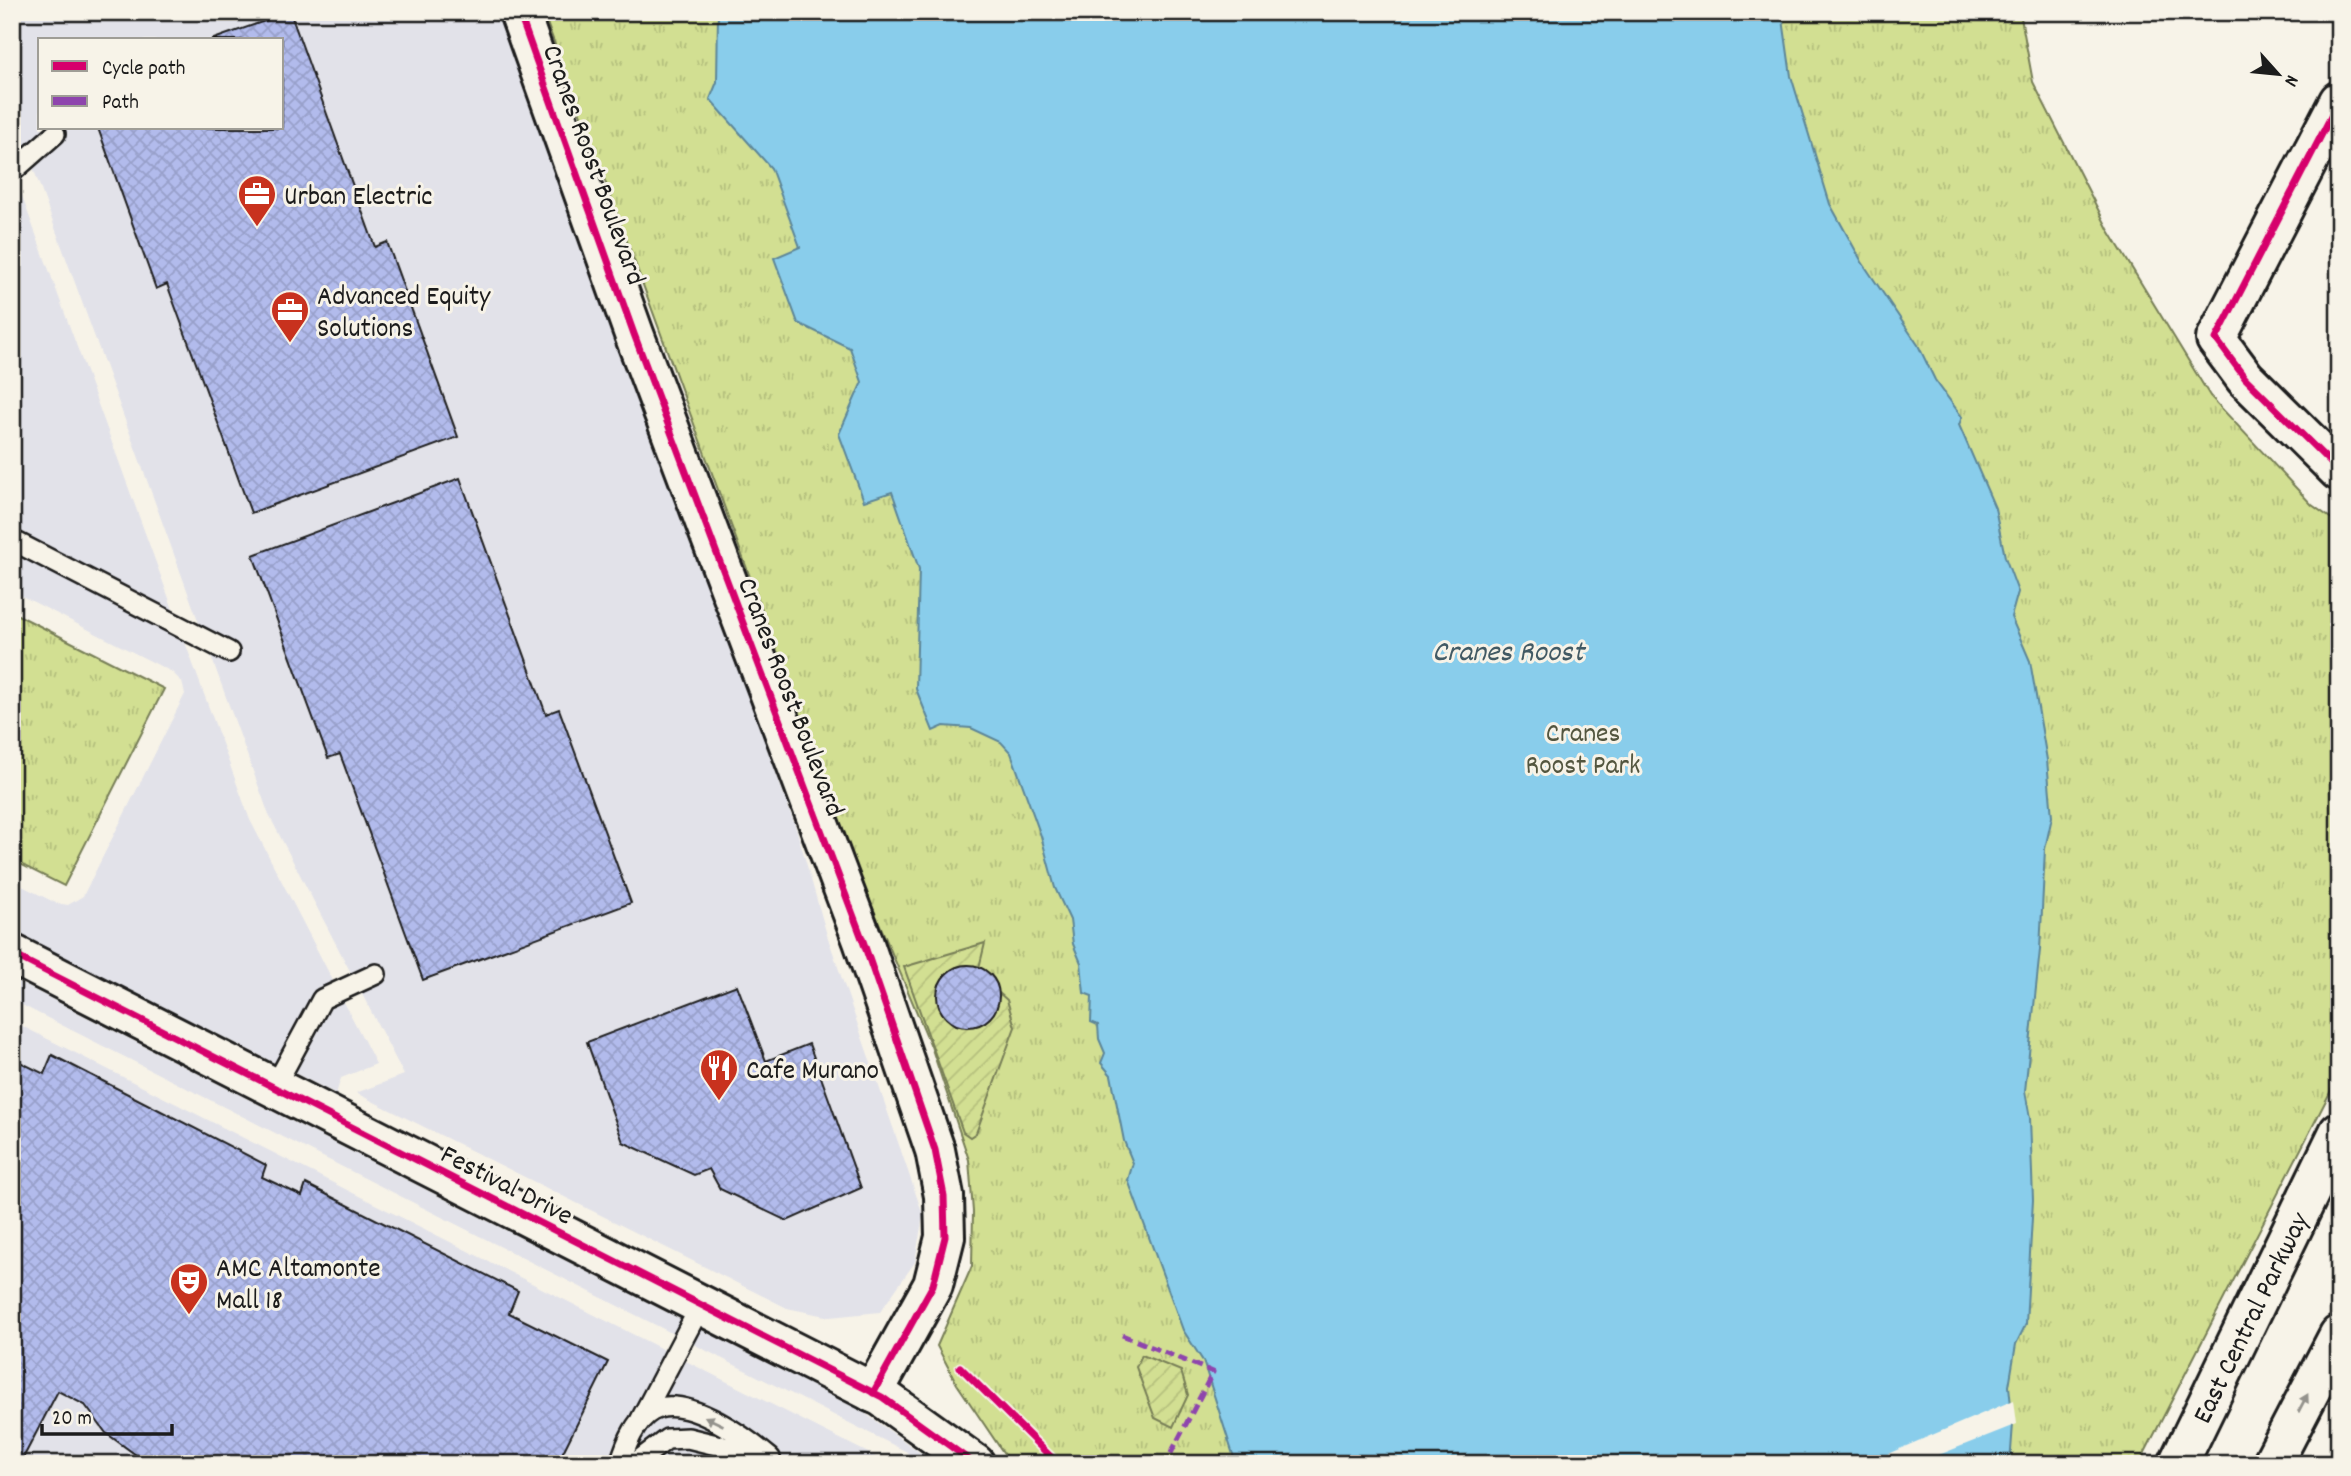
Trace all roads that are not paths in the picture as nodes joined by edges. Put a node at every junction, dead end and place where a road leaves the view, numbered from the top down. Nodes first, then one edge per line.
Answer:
1 (519, 12) edge
2 (2339, 101) edge
3 (54, 134) dead end
4 (12, 173) edge
5 (2339, 471) edge
6 (12, 540) edge
7 (229, 652) dead end
8 (12, 954) edge
9 (376, 974) dead end
10 (274, 1088) junction
11 (2339, 1132) edge
12 (701, 1306) junction
13 (2339, 1335) edge
14 (873, 1393) junction
15 (640, 1421) junction
16 (620, 1464) edge
17 (634, 1464) edge
18 (975, 1464) edge
19 (2178, 1464) edge
20 (2272, 1464) edge

1 - 14 street, Cranes Roost Boulevard
2 - 5 street
3 - 4 lane
6 - 7 lane
8 - 10 street, Festival Drive
9 - 10 lane
10 - 12 street, Festival Drive
11 - 19 street, East Central Parkway
12 - 14 street, Festival Drive
12 - 15 lane
20 -> 13 street
14 - 18 street, Festival Drive
15 - 16 lane
17 -> 15 lane

